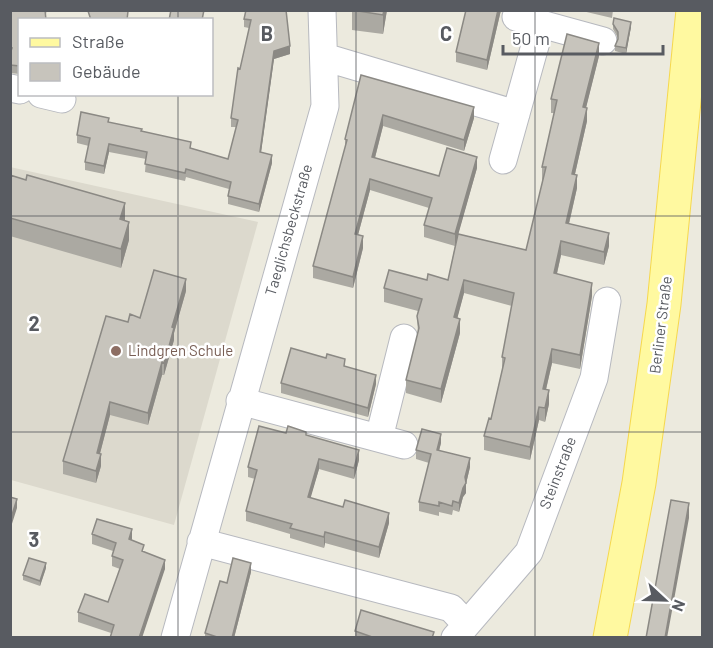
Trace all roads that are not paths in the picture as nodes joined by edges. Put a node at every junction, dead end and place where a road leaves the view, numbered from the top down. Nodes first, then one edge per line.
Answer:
1 (322, 10) edge
2 (693, 10) edge
3 (603, 41) dead end
4 (324, 57) junction
5 (516, 114) junction
6 (503, 160) dead end
7 (607, 301) dead end
8 (404, 338) dead end
9 (240, 401) junction
10 (201, 542) junction
11 (460, 631) edge
12 (175, 638) edge
13 (610, 638) edge

1 - 4 street, Taeglichsbeckstraße
2 - 13 main road, Berliner Straße
3 - 5 street
4 - 5 street
4 - 9 street, Taeglichsbeckstraße
5 - 6 street
7 - 11 street, Steinstraße
8 - 9 street
9 - 10 street, Taeglichsbeckstraße
10 - 11 street, Steinstraße
10 - 12 street, Taeglichsbeckstraße

